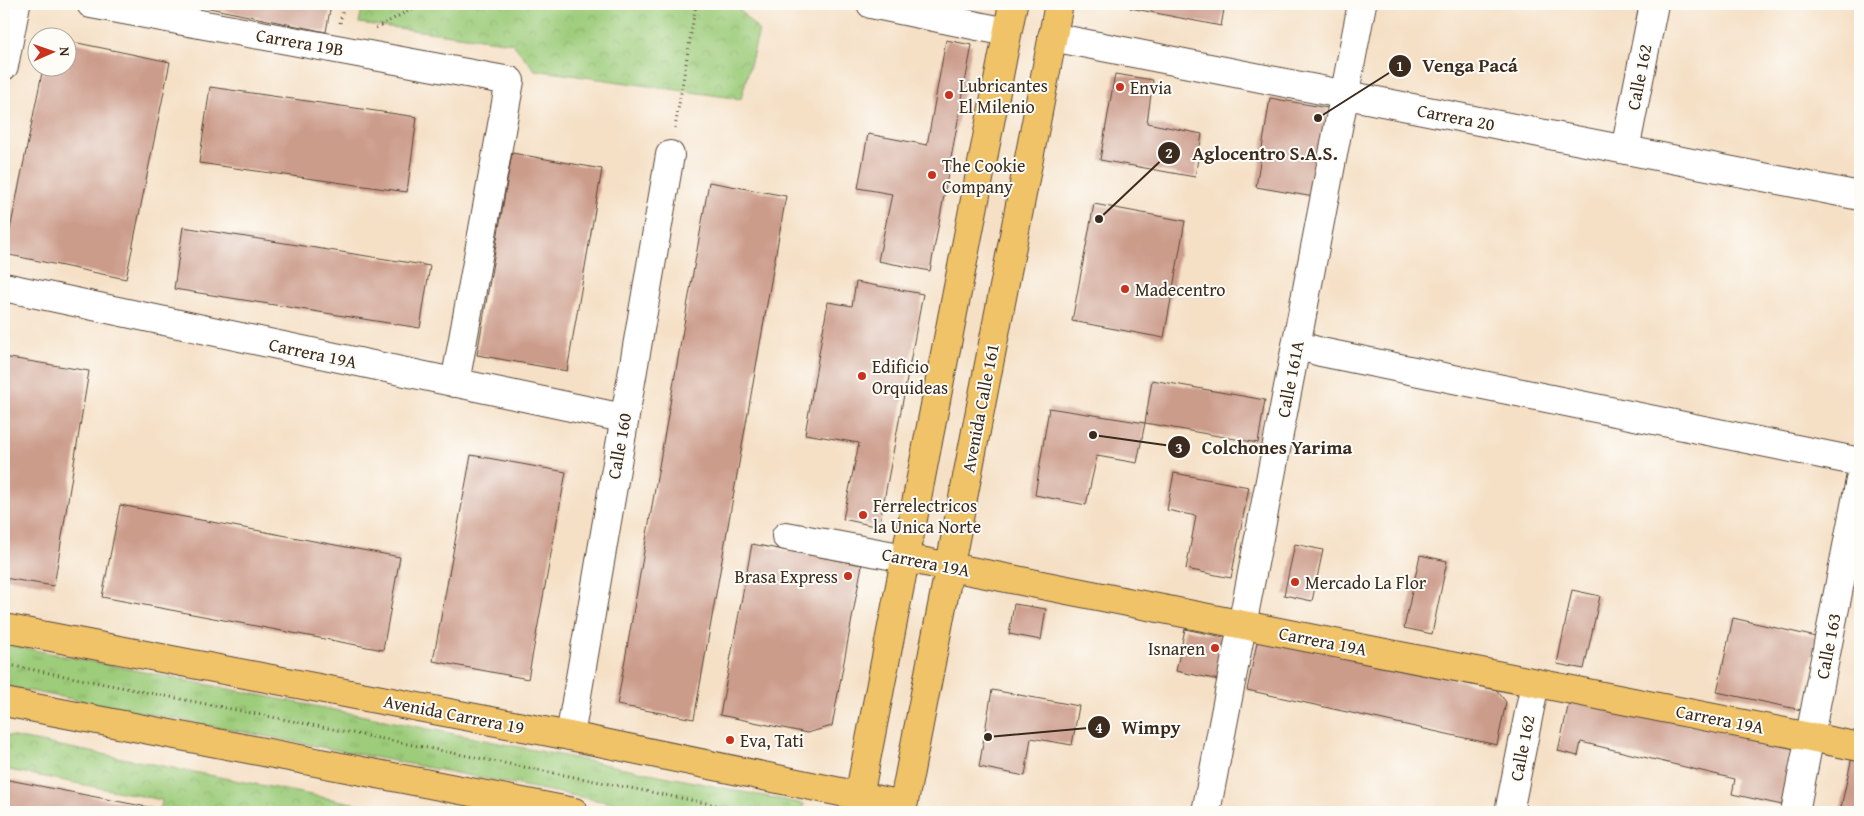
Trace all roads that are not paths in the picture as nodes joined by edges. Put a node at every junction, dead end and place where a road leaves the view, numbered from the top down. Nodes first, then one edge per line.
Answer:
1 (16, 4) edge
2 (91, 4) edge
3 (872, 4) edge
4 (1013, 4) edge
5 (1059, 4) edge
6 (1362, 4) edge
7 (1654, 4) edge
8 (1007, 32) junction
9 (1052, 37) junction
10 (4, 66) edge
11 (1344, 95) junction
12 (1625, 150) junction
13 (670, 155) road end
14 (1860, 196) edge
15 (4, 287) edge
16 (1296, 345) junction
17 (455, 383) junction
18 (623, 418) junction
19 (1860, 462) edge
20 (1860, 480) edge
21 (786, 536) dead end
22 (905, 558) junction
23 (949, 567) junction
24 (1243, 625) junction
25 (4, 628) edge
26 (1535, 683) junction
27 (4, 702) edge
28 (570, 736) junction
29 (1810, 737) junction
30 (1860, 747) edge
31 (857, 804) edge
32 (903, 808) edge
33 (574, 812) edge
34 (1206, 812) edge
35 (1510, 812) edge
36 (1795, 812) edge

1 - 10 street
2 - 17 street, Carrera 19B
3 - 8 street
4 - 8 main road
5 - 9 main road, Avenida Calle 161
6 - 11 street, Calle 161A
7 - 12 street, Calle 162
8 - 22 main road
9 - 11 street, Carrera 20
9 - 23 main road, Avenida Calle 161
11 - 12 street, Carrera 20
11 - 16 street, Calle 161A
12 - 14 street, Carrera 20
13 - 18 street, Calle 160
15 - 17 street, Carrera 19A
16 - 19 street
16 - 24 street, Calle 161A
17 - 18 street, Carrera 19A
18 - 28 street, Calle 160
20 - 29 street, Calle 163
21 - 22 street, Carrera 19A
22 - 23 main road, Carrera 19A
22 - 31 main road
23 - 24 main road, Carrera 19A
23 - 32 main road, Avenida Calle 161
24 - 26 main road, Carrera 19A
24 - 34 street, Calle 161A
25 - 28 main road, Avenida Carrera 19
26 - 29 main road, Carrera 19A
26 - 35 street, Calle 162
27 - 33 main road
28 - 31 main road, Avenida Carrera 19
29 - 30 main road, Carrera 19A
29 - 36 street, Calle 163
31 - 32 main road, Avenida Carrera 19

